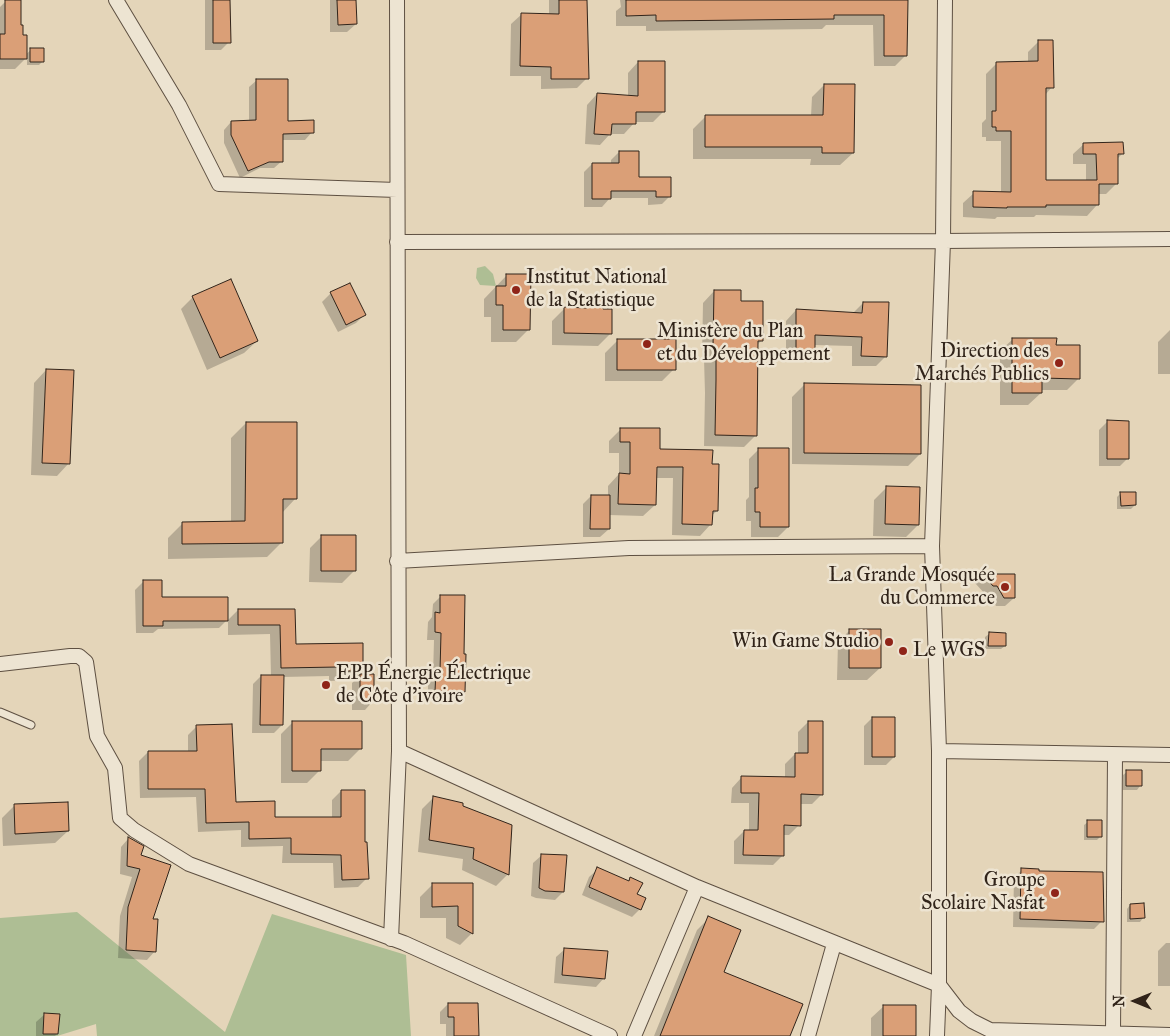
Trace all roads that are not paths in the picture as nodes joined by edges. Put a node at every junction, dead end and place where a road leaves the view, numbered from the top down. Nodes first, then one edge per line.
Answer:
1 (116, 0) edge
2 (397, 0) edge
3 (945, 0) edge
4 (397, 190) junction
5 (1170, 239) edge
6 (943, 241) junction
7 (397, 242) junction
8 (932, 546) junction
9 (397, 561) junction
10 (0, 664) edge
11 (0, 712) edge
12 (31, 725) dead end
13 (399, 751) junction
14 (939, 751) junction
15 (1115, 755) junction
16 (1170, 755) edge
17 (697, 888) junction
18 (391, 939) junction
19 (834, 944) junction
20 (939, 985) junction
21 (1113, 1033) junction
22 (1170, 1035) edge
23 (610, 1036) edge
24 (634, 1036) edge
25 (808, 1036) edge
26 (937, 1036) edge

1 - 4 street
2 - 4 street
3 - 6 street
4 - 7 street
5 - 6 street
6 - 7 street
6 - 8 street
7 - 9 street
8 - 9 street
8 - 14 street
9 - 13 street
10 - 18 street
11 - 12 lane
13 - 17 street
13 - 18 street
14 - 15 street
14 - 20 street
15 - 16 street
15 - 21 street
17 - 19 street
17 - 24 street
18 - 23 street
19 - 20 street
19 - 25 street
20 - 21 street
20 - 26 street
21 - 22 street

